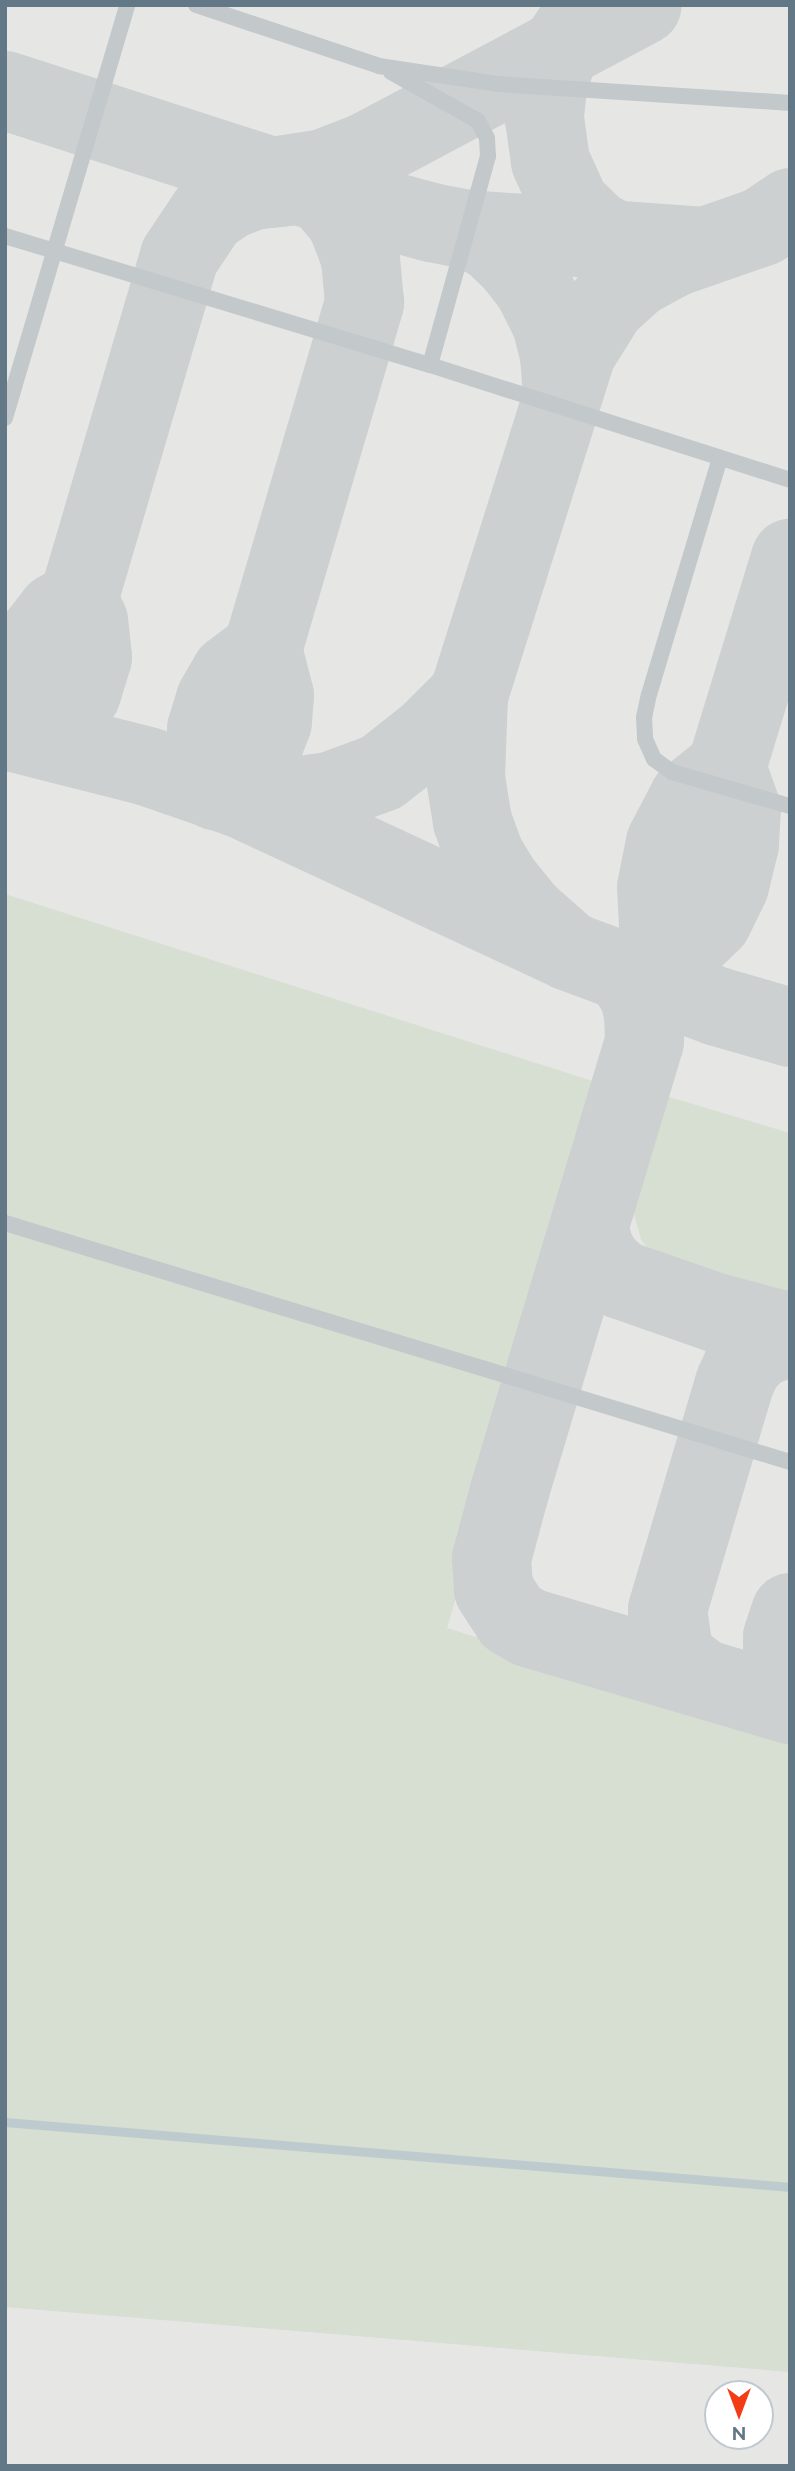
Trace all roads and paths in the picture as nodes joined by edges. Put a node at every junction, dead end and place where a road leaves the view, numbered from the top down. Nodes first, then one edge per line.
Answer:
1 (127, 5) edge
2 (196, 5) edge
3 (379, 66) junction
4 (790, 103) edge
5 (5, 236) edge
6 (56, 252) junction
7 (430, 365) junction
8 (5, 418) edge
9 (720, 458) junction
10 (790, 480) edge
11 (790, 806) edge
12 (5, 1223) edge
13 (790, 1462) edge

1 - 6 lane
2 - 3 lane
3 - 4 lane
3 - 7 lane
5 - 6 lane
6 - 7 lane
6 - 8 lane
7 - 9 lane
9 - 10 lane
9 - 11 lane
12 - 13 lane

